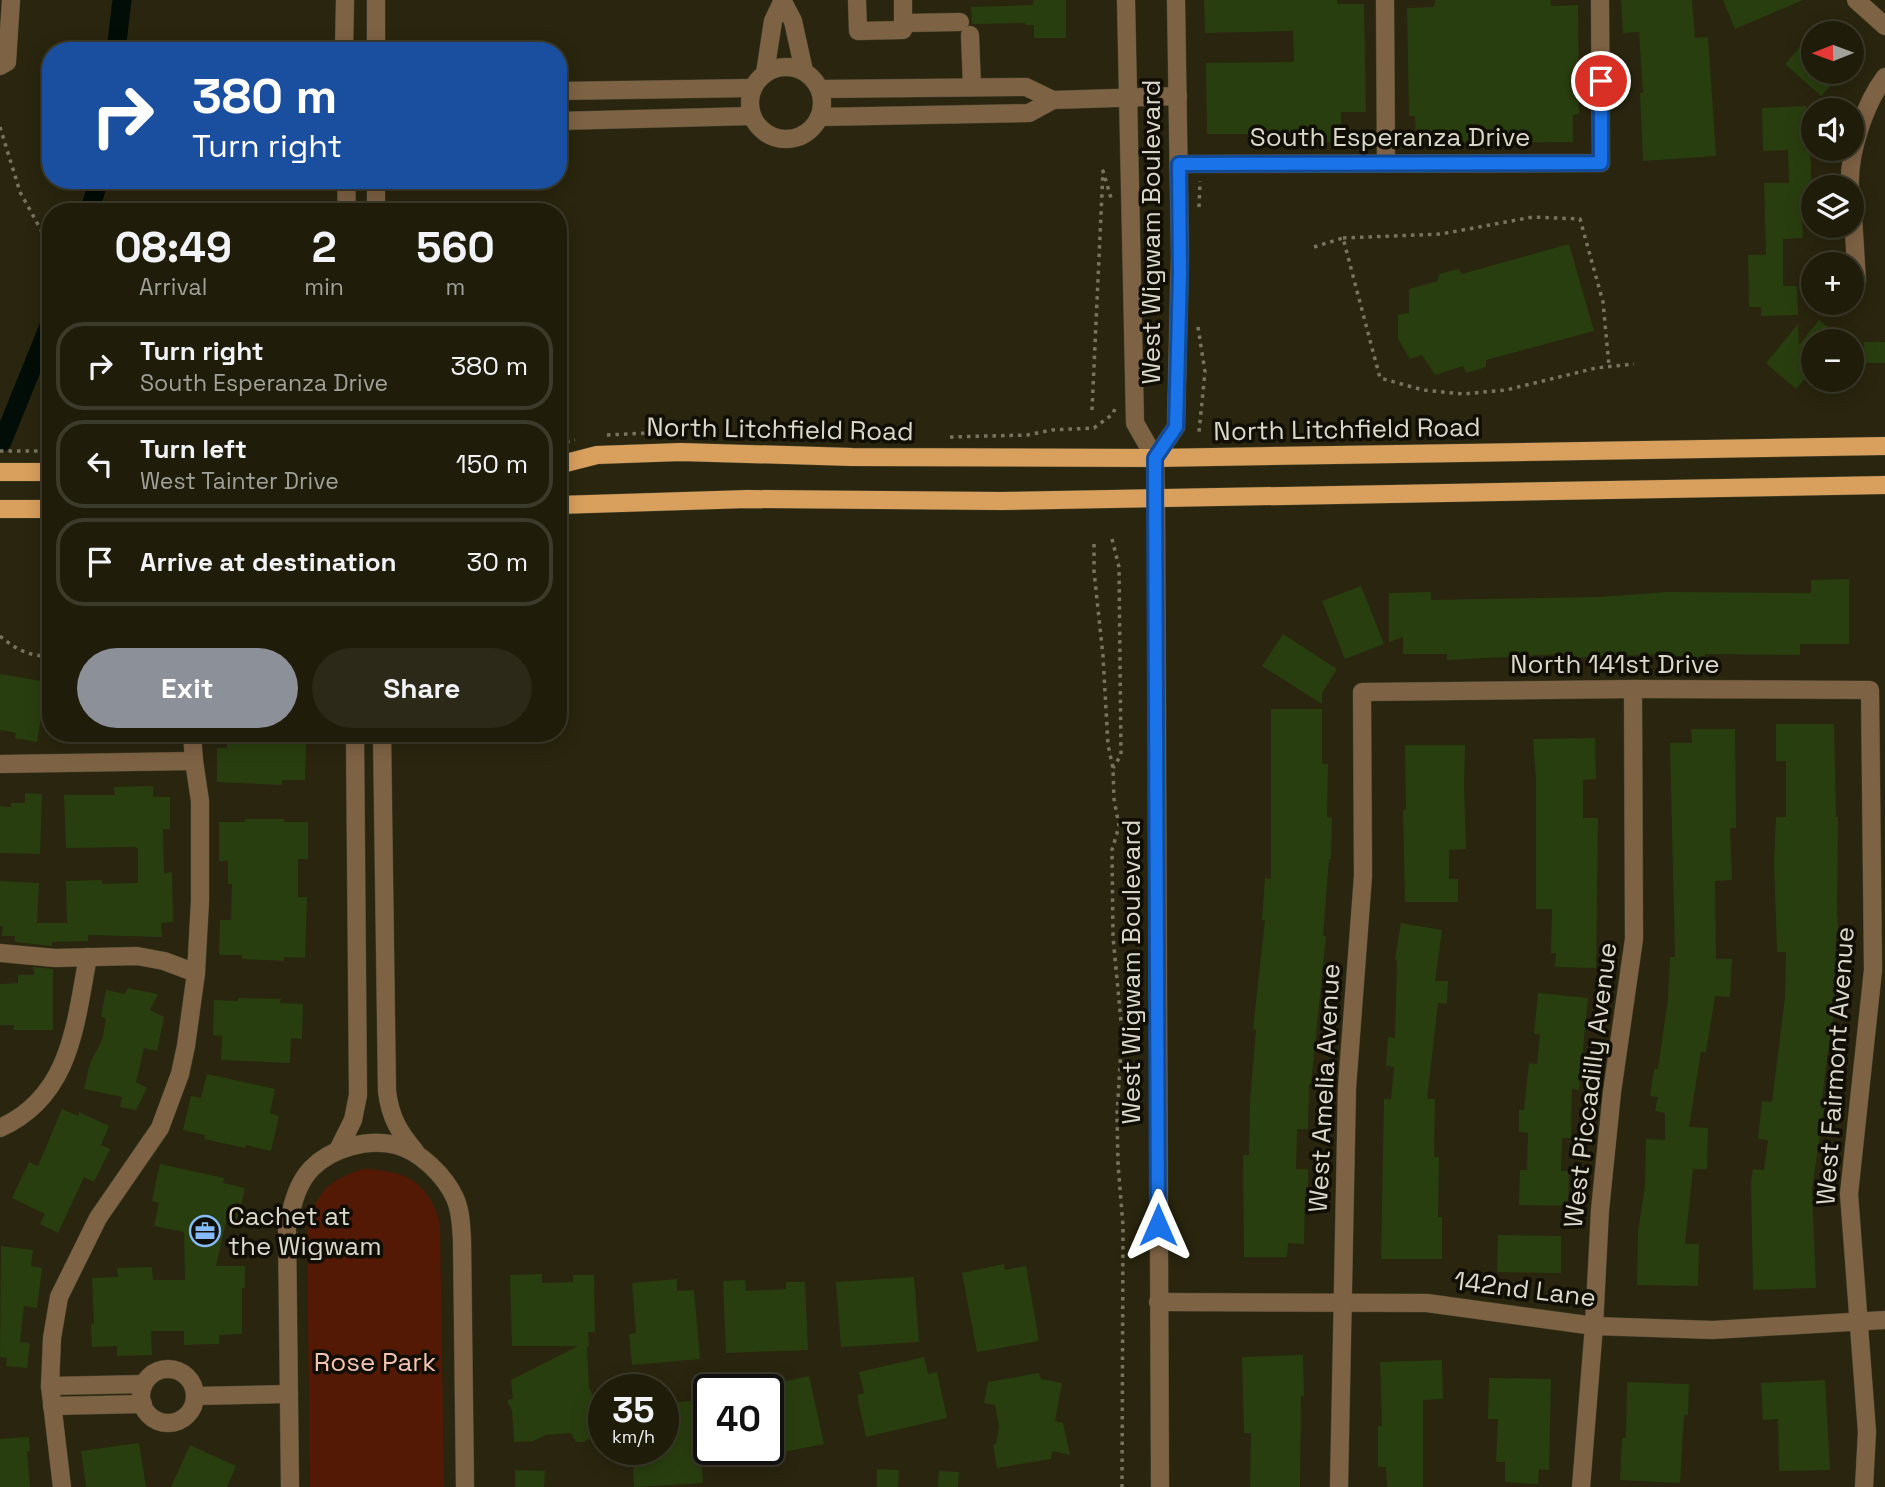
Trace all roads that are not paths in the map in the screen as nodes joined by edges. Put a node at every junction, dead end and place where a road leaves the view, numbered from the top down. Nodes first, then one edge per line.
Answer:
1 (11, 0) edge
2 (345, 0) edge
3 (376, 0) edge
4 (857, 0) edge
5 (903, 0) edge
6 (1126, 0) edge
7 (1175, 0) edge
8 (1385, 0) edge
9 (1600, 0) edge
10 (1856, 0) edge
11 (783, 1) edge
12 (903, 23) junction
13 (1885, 26) edge
14 (344, 42) edge
15 (376, 42) edge
16 (3, 64) edge
17 (804, 71) junction
18 (765, 73) junction
19 (1885, 77) edge
20 (972, 87) junction
21 (752, 88) junction
22 (820, 89) junction
23 (567, 91) edge
24 (1178, 96) junction
25 (1128, 97) junction
26 (1053, 100) junction
27 (752, 116) junction
28 (819, 117) junction
29 (567, 121) edge
30 (1386, 163) junction
31 (1179, 164) junction
32 (1850, 175) edge
33 (1885, 446) edge
34 (1155, 458) junction
35 (567, 463) edge
36 (0, 472) edge
37 (42, 472) edge
38 (1885, 485) edge
39 (1156, 499) junction
40 (567, 505) edge
41 (0, 509) edge
42 (42, 509) edge
43 (1633, 689) junction
44 (1870, 690) joint
45 (1362, 692) joint
46 (193, 742) edge
47 (355, 742) edge
48 (382, 742) edge
49 (194, 761) junction
50 (0, 764) edge
51 (0, 953) edge
52 (88, 957) junction
53 (196, 973) junction
54 (357, 988) junction
55 (386, 988) junction
56 (0, 1128) edge
57 (338, 1150) junction
58 (417, 1154) junction
59 (1342, 1301) junction
60 (1158, 1302) junction
61 (1885, 1320) edge
62 (1857, 1323) junction
63 (1594, 1326) junction
64 (144, 1384) junction
65 (50, 1386) junction
66 (289, 1394) junction
67 (195, 1396) junction
68 (143, 1404) junction
69 (52, 1406) junction
70 (62, 1487) edge
71 (290, 1487) edge
72 (465, 1487) edge
73 (1160, 1487) edge
74 (1339, 1487) edge
75 (1581, 1487) edge
76 (1864, 1487) edge

1 - 16 street
2 - 14 street
3 - 15 street
4 - 12 street
5 - 12 street
6 - 25 street, West Wigwam Boulevard
7 - 24 street, West Wigwam Boulevard
8 - 30 street
9 - 30 street, South Esperanza Drive
10 - 13 street
11 - 17 street
11 - 18 street
12 - 20 street
17 - 18 street
17 - 22 street
18 - 21 street
19 - 32 street
20 - 22 street
20 - 26 street
21 - 23 street
21 - 27 street
22 - 28 street
24 - 25 street
24 - 31 street, West Wigwam Boulevard
25 - 26 street
25 - 34 street, West Wigwam Boulevard
26 - 28 street
27 - 28 street
27 - 29 street
30 - 31 street, South Esperanza Drive
31 - 34 street, West Wigwam Boulevard
33 - 34 main road, North Litchfield Road
34 - 35 main road, North Litchfield Road
34 - 39 street, West Wigwam Boulevard
36 - 37 main road
38 - 39 main road
39 - 40 main road
39 - 60 street, West Wigwam Boulevard
41 - 42 main road
43 - 44 street, North 141st Drive
43 - 45 street, North 141st Drive
43 - 63 street, West Piccadilly Avenue
44 - 62 street, West Fairmont Avenue
45 - 59 street, West Amelia Avenue
46 - 49 street
47 - 54 street
48 - 55 street
49 - 50 street
49 - 53 street
51 - 52 street
52 - 53 street
52 - 56 street
53 - 65 street
54 - 55 street
54 - 57 street
55 - 58 street
57 - 58 street
57 - 66 street
58 - 72 street
59 - 60 street, 142nd Lane
59 - 63 street, 142nd Lane
59 - 74 street, West Amelia Avenue
60 - 73 street, West Wigwam Boulevard
61 - 62 street, 142nd Lane
62 - 63 street, 142nd Lane
62 - 76 street, West Fairmont Avenue
63 - 75 street, West Piccadilly Avenue
64 - 65 street
64 - 67 street
64 - 68 street
65 - 69 street
66 - 67 street
66 - 71 street
67 - 68 street
68 - 69 street
69 - 70 street

